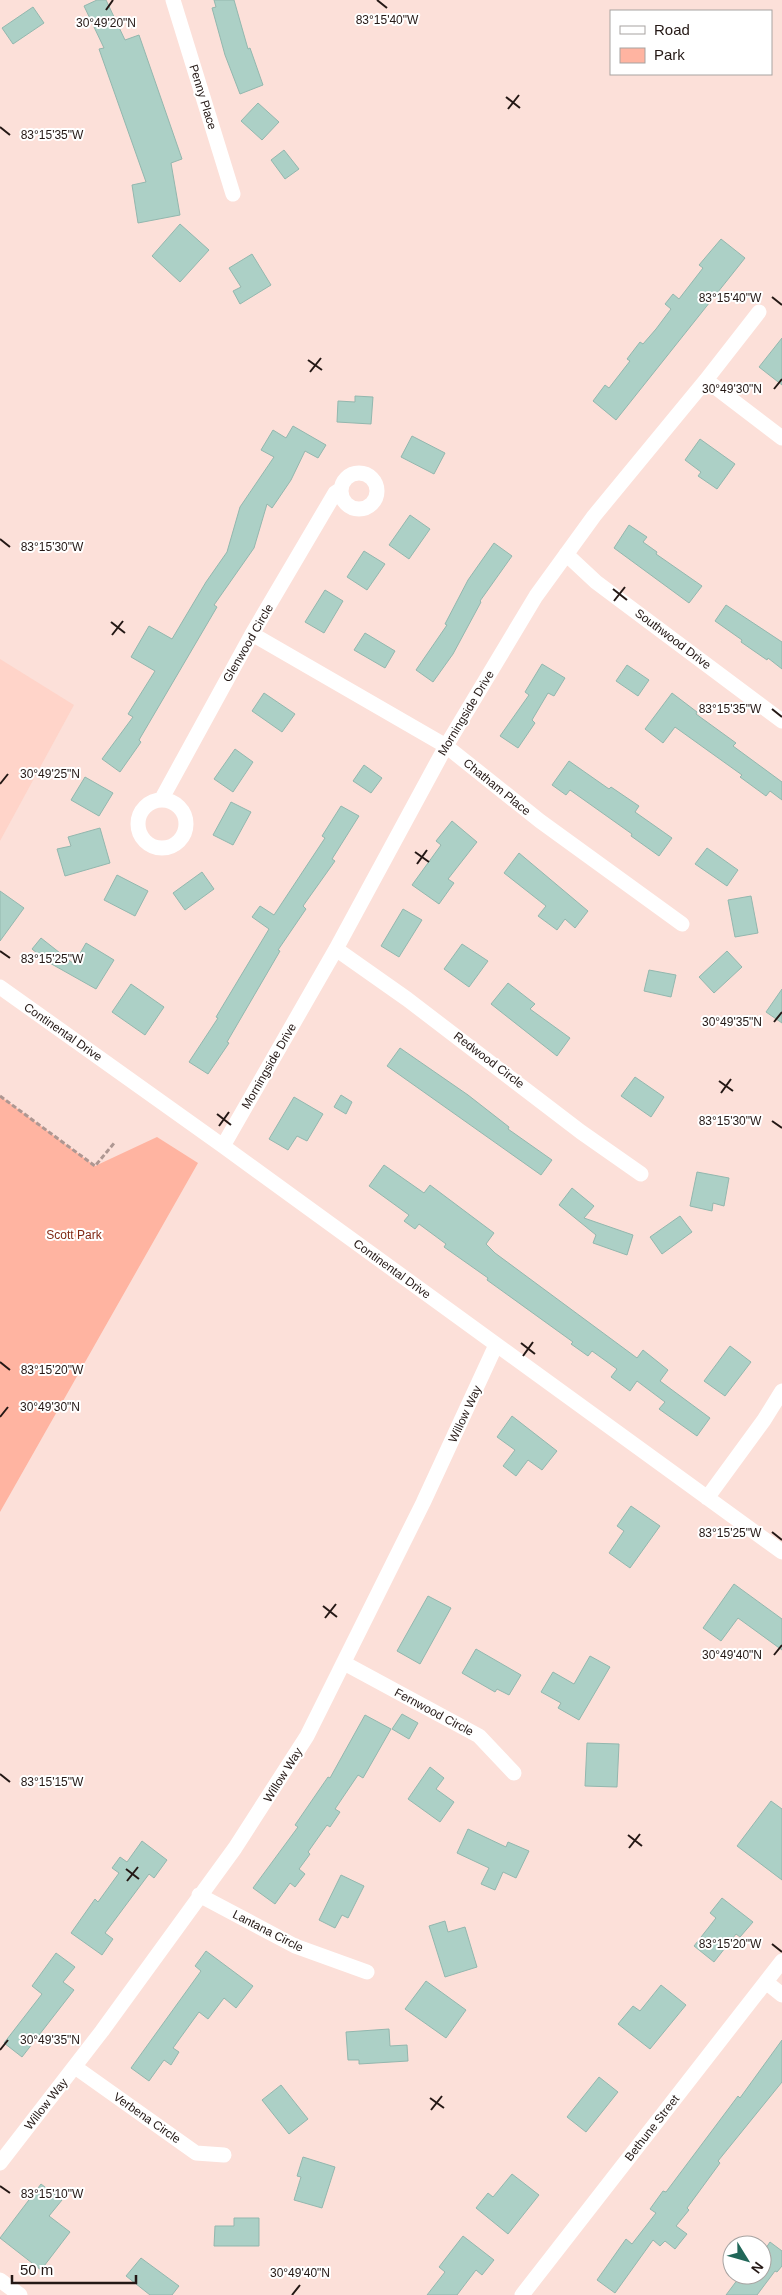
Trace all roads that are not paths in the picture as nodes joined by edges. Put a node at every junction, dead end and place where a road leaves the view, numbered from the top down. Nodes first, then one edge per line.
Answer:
1 (173, 0) edge
2 (233, 194) dead end
3 (758, 312) dead end
4 (706, 380) junction
5 (782, 438) edge
6 (341, 490) dead end
7 (566, 554) junction
8 (252, 634) junction
9 (782, 721) edge
10 (446, 746) junction
11 (160, 800) dead end
12 (682, 924) dead end
13 (336, 949) junction
14 (0, 987) edge
15 (223, 1146) junction
16 (641, 1174) dead end
17 (496, 1345) junction
18 (782, 1391) edge
19 (707, 1498) junction
20 (782, 1552) edge
21 (344, 1663) junction
22 (514, 1773) dead end
23 (199, 1895) junction
24 (782, 1961) edge
25 (367, 1972) dead end
26 (766, 1982) junction
27 (782, 1994) edge
28 (75, 2066) junction
29 (224, 2155) dead end
30 (0, 2163) edge
31 (0, 2280) edge
32 (20, 2295) edge
33 (522, 2295) edge

1 - 2 street, Penny Place
3 - 4 street, Morningside Drive
4 - 5 street
4 - 7 street, Morningside Drive
6 - 8 street, Glenwood Circle
7 - 9 street, Southwood Drive
7 - 10 street, Morningside Drive
8 - 10 street, Chatham Place
8 - 11 street, Glenwood Circle
10 - 12 street, Chatham Place
10 - 13 street, Morningside Drive
13 - 15 street, Morningside Drive
13 - 16 street, Redwood Circle
14 - 15 street, Continental Drive
15 - 17 street, Continental Drive
17 - 19 street, Continental Drive
17 - 21 street, Willow Way
18 - 19 street
19 - 20 street, Continental Drive
21 - 22 street, Fernwood Circle
21 - 23 street, Willow Way
23 - 25 street, Lantana Circle
23 - 28 street, Willow Way
24 - 26 street, Bethune Street
26 - 27 street
26 - 33 street, Bethune Street
28 - 29 street, Verbena Circle
28 - 30 street, Willow Way
31 - 32 street

